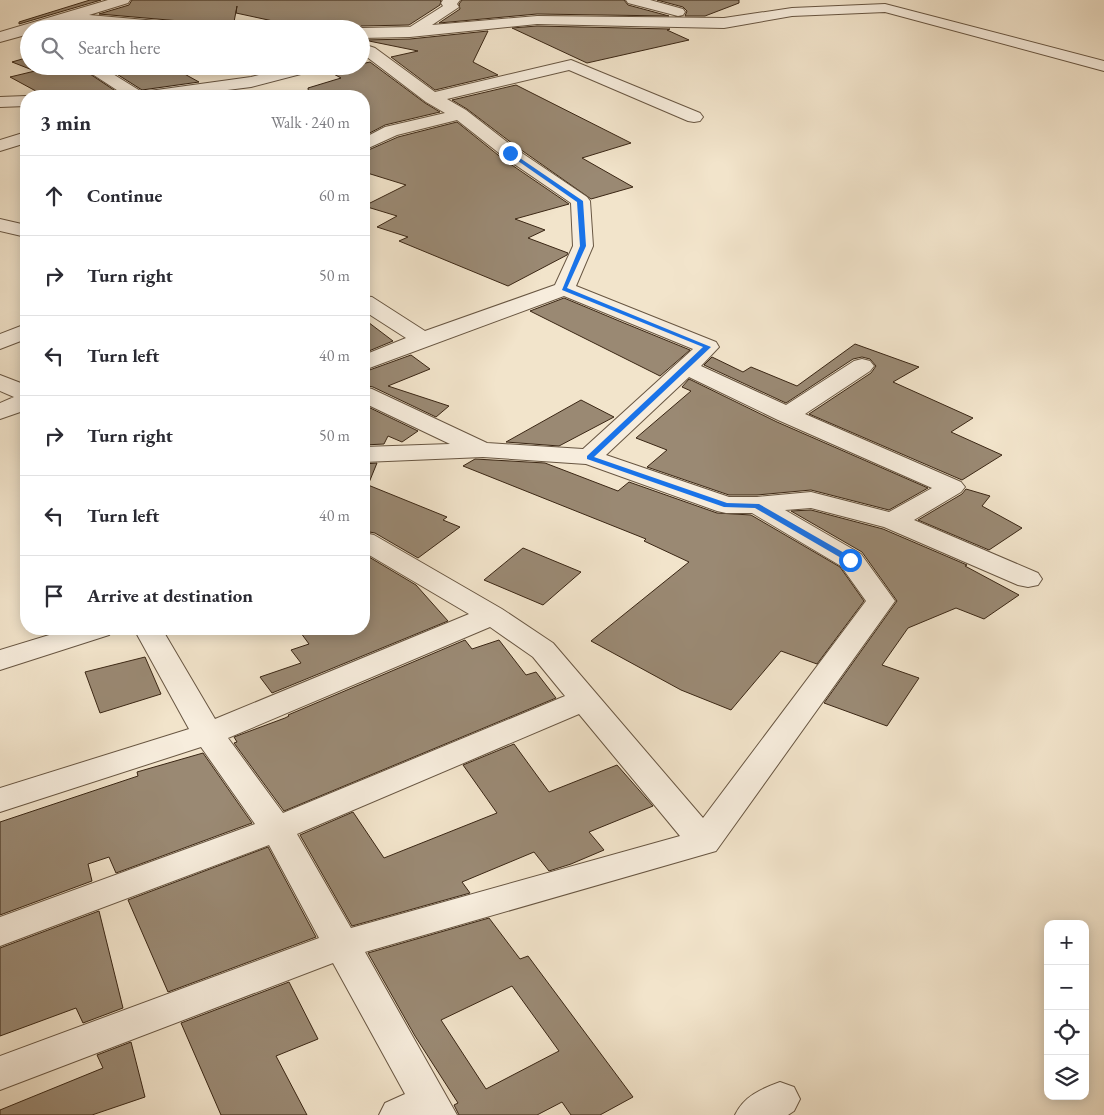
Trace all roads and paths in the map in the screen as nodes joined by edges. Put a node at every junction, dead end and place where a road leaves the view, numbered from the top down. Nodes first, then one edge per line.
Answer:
1 (123, 0) edge
2 (634, 0) edge
3 (446, 1) edge
4 (756, 2) dead end
5 (792, 12) junction
6 (68, 18) junction
7 (61, 20) edge
8 (86, 20) edge
9 (724, 23) junction
10 (410, 32) junction
11 (370, 33) edge
12 (370, 50) edge
13 (370, 55) edge
14 (1104, 66) edge
15 (103, 75) edge
16 (272, 75) edge
17 (284, 75) edge
18 (277, 77) junction
19 (127, 90) edge
20 (186, 90) edge
21 (432, 98) junction
22 (20, 101) edge
23 (0, 102) edge
24 (460, 114) junction
25 (694, 117) dead end
26 (20, 139) edge
27 (370, 142) edge
28 (0, 146) edge
29 (0, 225) edge
30 (20, 230) edge
31 (564, 289) junction
32 (370, 306) edge
33 (20, 334) edge
34 (423, 339) junction
35 (0, 342) edge
36 (370, 361) edge
37 (862, 366) dead end
38 (685, 367) junction
39 (0, 382) edge
40 (20, 391) edge
41 (370, 397) edge
42 (20, 404) edge
43 (0, 412) edge
44 (786, 415) junction
45 (483, 450) junction
46 (370, 455) edge
47 (589, 457) junction
48 (757, 505) junction
49 (893, 521) junction
50 (370, 546) edge
51 (1028, 579) dead end
52 (492, 615) junction
53 (80, 635) edge
54 (151, 635) edge
55 (0, 660) edge
56 (584, 700) junction
57 (208, 734) junction
58 (0, 800) edge
59 (277, 830) junction
60 (704, 842) junction
61 (0, 932) edge
62 (340, 945) junction
63 (0, 1073) edge
64 (422, 1111) edge

1 - 6 street
2 - 9 street
3 - 10 street
4 - 5 street
5 - 9 street
5 - 14 street
6 - 7 street
6 - 8 street
9 - 10 street
10 - 11 street
10 - 12 street
13 - 21 street
15 - 19 street
16 - 18 street
17 - 18 street
18 - 20 street
21 - 24 street
21 - 25 street
22 - 23 street
24 - 27 street
24 - 31 street
26 - 28 street
29 - 30 street
31 - 34 street
31 - 38 street
32 - 34 street
33 - 35 street
34 - 36 street
37 - 44 street
38 - 44 street
38 - 47 street
39 - 40 street
41 - 45 street
42 - 43 street
44 - 49 street
45 - 46 street
45 - 47 street
47 - 48 street
48 - 49 street
48 - 60 street
49 - 51 street
50 - 52 street
52 - 56 street
52 - 57 street
53 - 55 street
54 - 57 street
56 - 59 street
56 - 60 street
57 - 58 street
57 - 59 street
59 - 61 street
59 - 62 street
60 - 62 street
62 - 63 street
62 - 64 street

